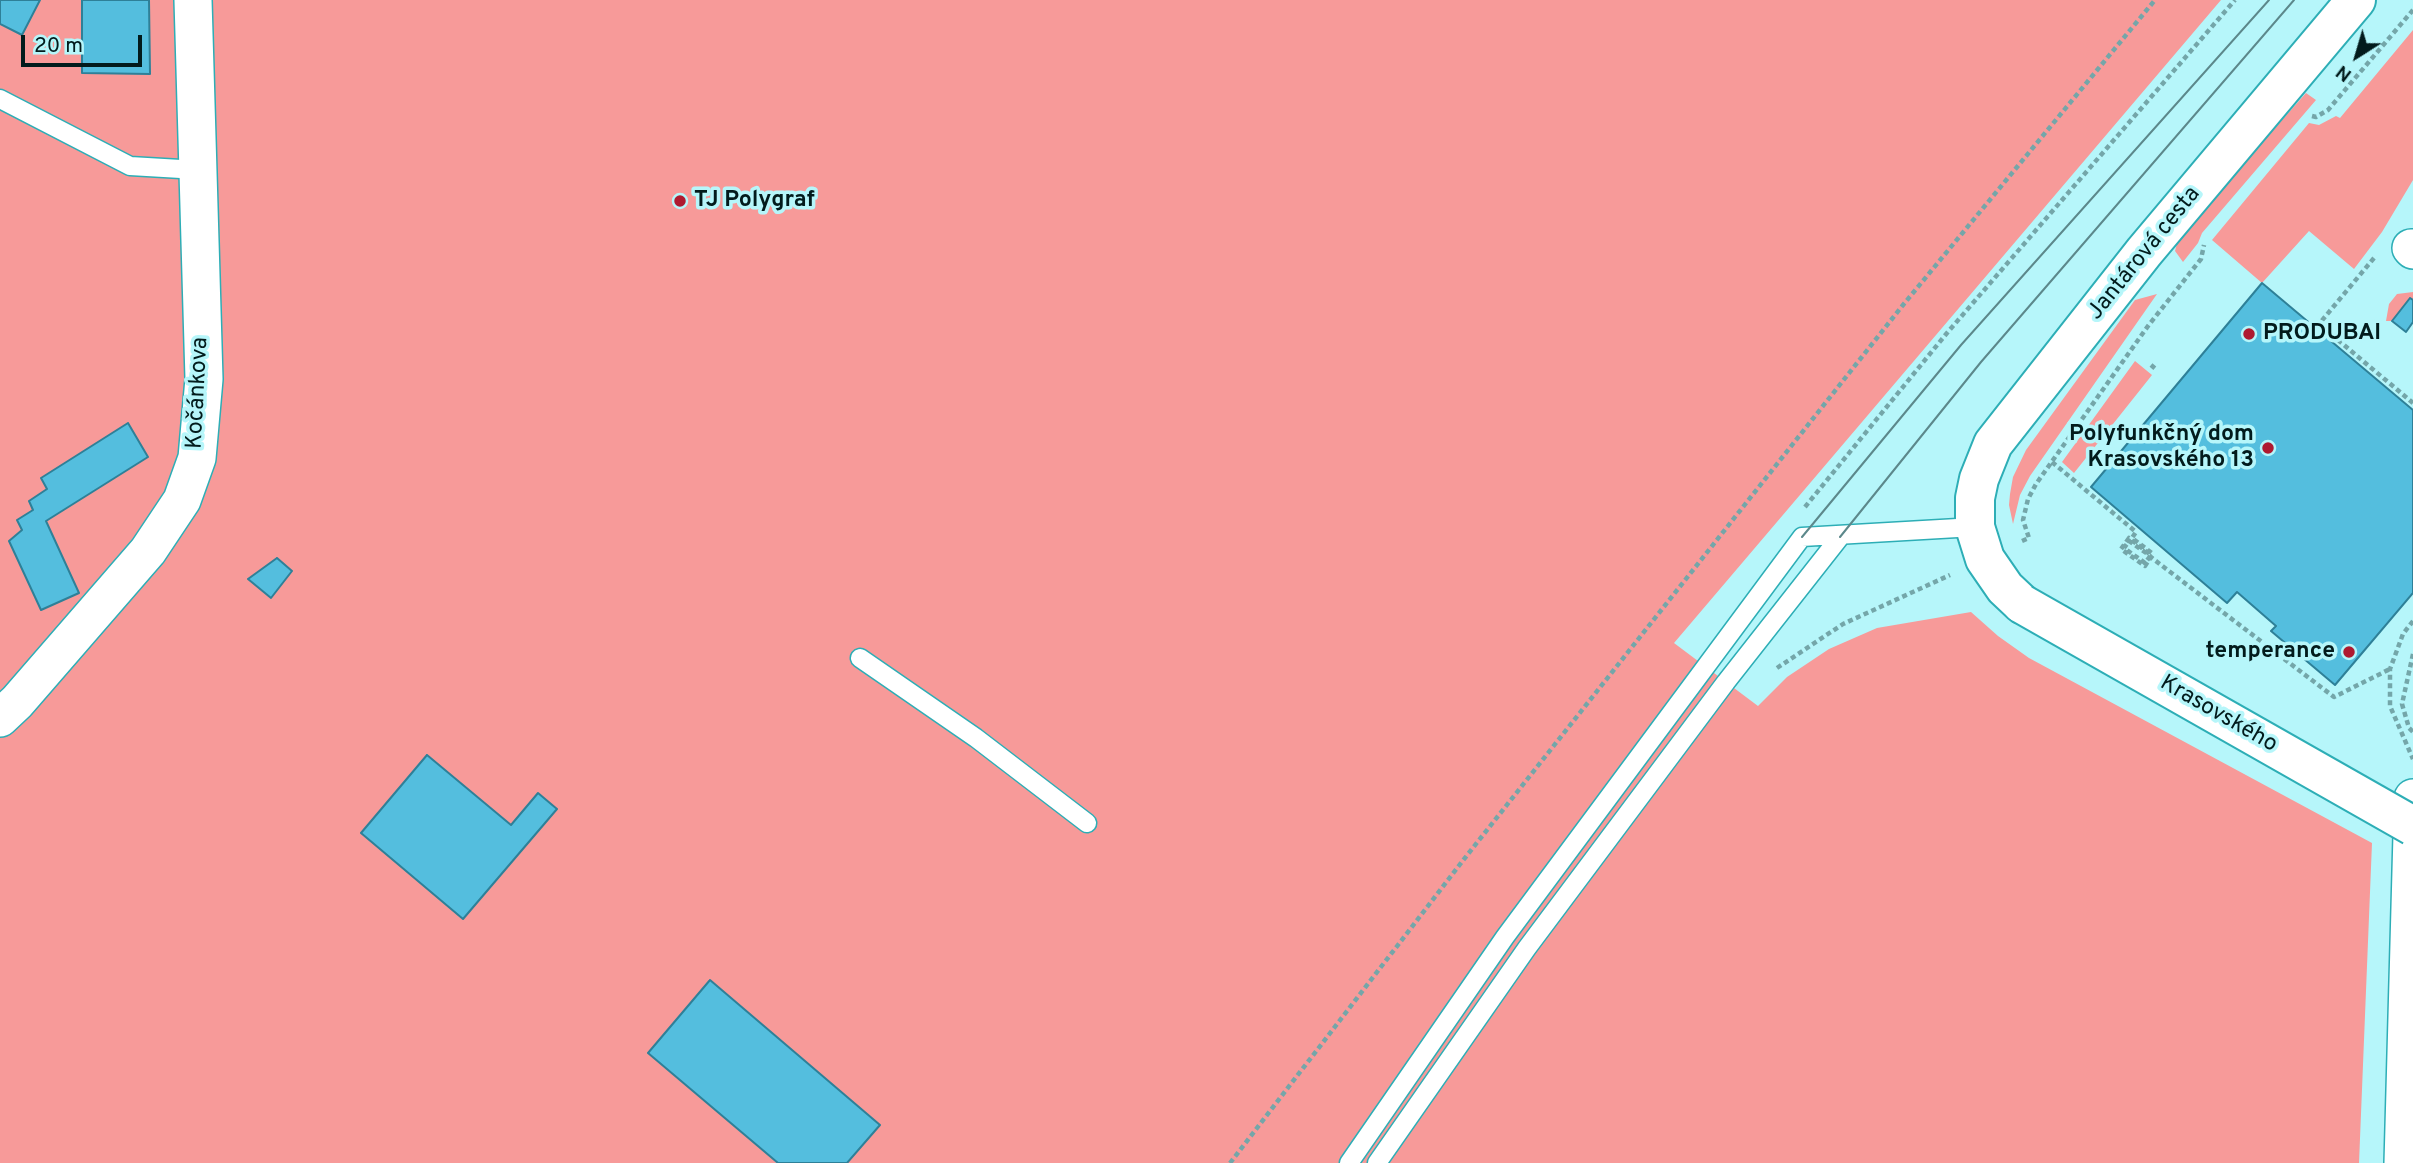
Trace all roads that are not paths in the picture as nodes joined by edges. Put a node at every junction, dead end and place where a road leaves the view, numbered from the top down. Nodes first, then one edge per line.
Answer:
1 (194, 0) edge
2 (2356, 0) edge
3 (0, 99) edge
4 (198, 170) junction
5 (1840, 537) junction
6 (1980, 543) junction
7 (860, 658) dead end
8 (0, 718) edge
9 (2413, 798) edge
10 (1087, 823) dead end
11 (2413, 826) edge
12 (2410, 1053) edge
13 (1349, 1163) edge
14 (1377, 1163) edge
15 (2403, 1163) edge

1 - 4 street, Kočánkova
2 - 6 street, Jantárová cesta
3 - 4 lane
4 - 8 street, Kočánkova
5 - 6 lane
5 - 13 lane
5 - 14 lane
6 - 11 street, Krasovského, bridge
7 - 10 lane
9 - 12 street
12 - 15 street

